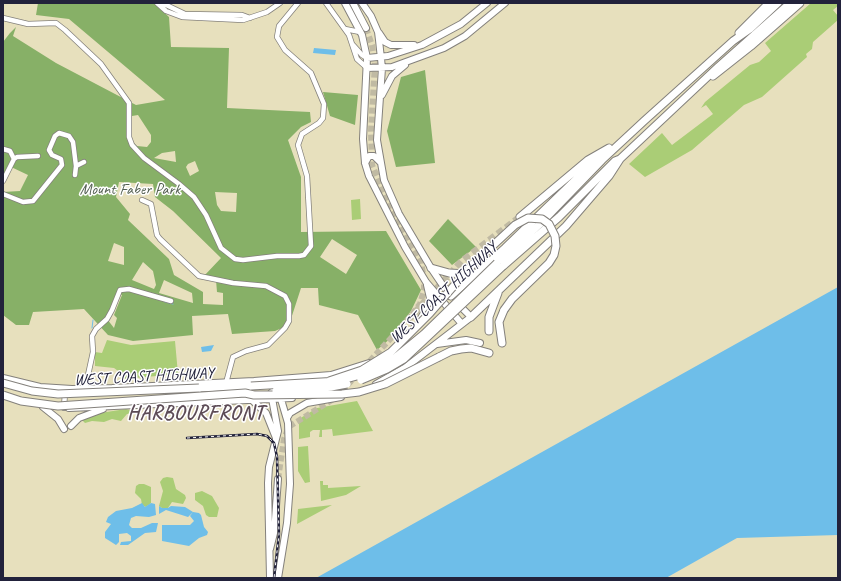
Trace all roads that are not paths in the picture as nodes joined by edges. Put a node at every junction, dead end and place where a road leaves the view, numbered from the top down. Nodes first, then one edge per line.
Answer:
1 (157, 3) edge
2 (162, 3) edge
3 (280, 3) edge
4 (298, 3) edge
5 (326, 3) edge
6 (345, 3) edge
7 (353, 3) edge
8 (362, 3) edge
9 (487, 3) edge
10 (506, 3) edge
11 (770, 3) edge
12 (778, 3) edge
13 (790, 3) edge
14 (800, 3) edge
15 (3, 18) edge
16 (250, 18) junction
17 (345, 29) junction
18 (363, 30) junction
19 (378, 32) junction
20 (733, 41) junction
21 (427, 42) junction
22 (352, 44) junction
23 (367, 58) junction
24 (381, 58) junction
25 (413, 61) junction
26 (367, 68) junction
27 (382, 68) junction
28 (707, 79) junction
29 (380, 101) junction
30 (644, 121) junction
31 (610, 148) junction
32 (3, 149) edge
33 (38, 156) dead end
34 (14, 159) junction
35 (620, 159) junction
36 (84, 162) dead end
37 (380, 162) junction
38 (365, 163) junction
39 (76, 166) junction
40 (74, 175) dead end
41 (3, 181) edge
42 (3, 194) edge
43 (142, 200) dead end
44 (520, 217) tunnel mouth
45 (500, 265) junction
46 (431, 268) junction
47 (476, 273) junction
48 (426, 282) junction
49 (498, 290) junction
50 (451, 296) junction
51 (171, 301) dead end
52 (443, 303) junction
53 (471, 317) junction
54 (462, 324) junction
55 (417, 326) junction
56 (489, 331) dead end
57 (480, 343) dead end
58 (502, 343) dead end
59 (436, 345) junction
60 (490, 353) dead end
61 (3, 378) edge
62 (292, 378) junction
63 (258, 380) junction
64 (329, 381) junction
65 (226, 382) junction
66 (3, 383) edge
67 (85, 388) junction
68 (112, 388) junction
69 (275, 388) junction
70 (65, 389) junction
71 (72, 389) junction
72 (359, 389) junction
73 (245, 393) junction
74 (3, 397) edge
75 (280, 398) junction
76 (271, 399) junction
77 (252, 400) junction
78 (43, 407) junction
79 (109, 407) junction
80 (64, 408) junction
81 (71, 408) junction
82 (287, 418) junction
83 (71, 426) dead end
84 (64, 429) dead end
85 (276, 438) junction
86 (278, 479) tunnel mouth
87 (284, 540) junction
88 (270, 551) junction
89 (270, 576) edge
90 (278, 577) edge

1 - 16 street
2 - 16 street
3 - 16 street
4 - 15 street
5 - 17 street
6 - 18 main road
7 - 18 main road
8 - 19 main road
9 - 21 main road
10 - 25 main road
11 - 20 highway
12 - 20 highway
13 - 28 highway
14 - 28 highway
17 - 18 street
17 - 22 street
18 - 23 main road
19 - 21 main road
19 - 24 main road
20 - 30 highway, WEST COAST HIGHWAY
21 - 24 main road
22 - 23 street
22 - 26 street
23 - 24 main road
23 - 26 main road
24 - 27 main road
25 - 27 main road
25 - 29 main road
26 - 27 main road
26 - 38 main road
27 - 29 main road
28 - 35 highway, WEST COAST HIGHWAY
29 - 37 main road
30 - 31 highway
30 - 45 highway, WEST COAST HIGHWAY
31 - 44 highway
31 - 47 highway
32 - 34 street
33 - 34 street
34 - 41 street
35 - 45 highway, WEST COAST HIGHWAY
35 - 49 highway
36 - 39 street
37 - 38 main road
37 - 46 main road
38 - 48 main road
39 - 40 street
39 - 42 street
43 - 65 street
45 - 64 highway, WEST COAST HIGHWAY, bridge
45 - 73 highway, WEST COAST HIGHWAY, bridge
46 - 47 highway
46 - 50 main road
47 - 50 highway
48 - 52 main road
48 - 55 main road
49 - 53 highway
49 - 56 highway
50 - 52 main road
50 - 53 main road
51 - 67 street
52 - 54 main road
52 - 55 main road
53 - 54 main road
54 - 59 main road
55 - 62 main road
57 - 59 main road
58 - 64 highway, bridge
59 - 72 main road
60 - 73 highway, bridge
61 - 70 main road
62 - 63 main road
62 - 69 main road
63 - 65 main road
63 - 69 main road
64 - 66 highway, WEST COAST HIGHWAY, bridge
65 - 68 main road
67 - 68 main road
67 - 71 main road
68 - 79 main road
69 - 75 main road
69 - 76 main road
70 - 71 main road
70 - 80 street
71 - 81 street
72 - 75 main road
72 - 82 main road
73 - 74 highway, WEST COAST HIGHWAY, bridge
74 - 78 main road
75 - 76 main road
75 - 82 main road
76 - 77 main road
76 - 85 main road
77 - 79 main road
77 - 85 main road
78 - 80 main road
78 - 84 main road
79 - 81 main road
79 - 83 main road
80 - 81 main road
82 - 87 main road
85 - 88 main road
86 - 88 main road
87 - 88 main road
87 - 90 main road
88 - 89 main road

